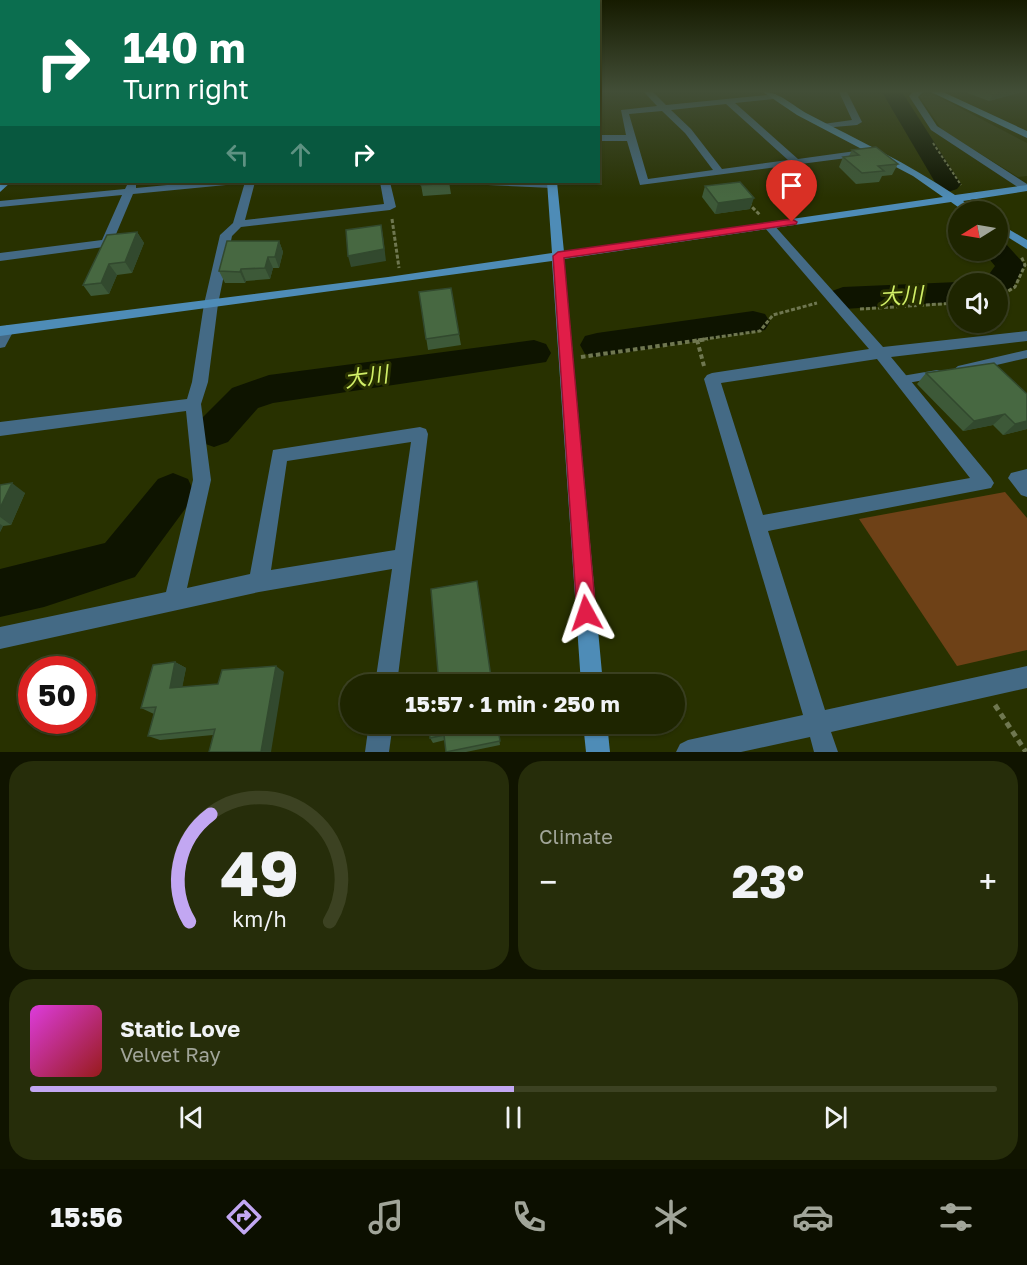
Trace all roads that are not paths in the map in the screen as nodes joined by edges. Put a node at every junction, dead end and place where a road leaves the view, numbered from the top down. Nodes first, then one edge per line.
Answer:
1 (627, 127) edge
2 (684, 127) edge
3 (757, 127) edge
4 (828, 127) edge
5 (933, 127) edge
6 (1010, 127) edge
7 (1027, 135) edge
8 (600, 138) edge
9 (629, 138) junction
10 (873, 152) junction
11 (795, 161) junction
12 (719, 172) junction
13 (207, 183) edge
14 (251, 183) edge
15 (385, 183) edge
16 (552, 183) edge
17 (130, 187) edge
18 (1027, 188) edge
19 (951, 197) junction
20 (957, 201) edge
21 (0, 204) edge
22 (238, 224) junction
23 (769, 225) junction
24 (1008, 233) edge
25 (1027, 245) edge
26 (0, 256) edge
27 (558, 256) junction
28 (211, 304) junction
29 (2, 335) edge
30 (1020, 337) edge
31 (880, 353) junction
32 (1027, 353) edge
33 (902, 380) junction
34 (193, 404) junction
35 (0, 429) edge
36 (1027, 477) edge
37 (1027, 489) edge
38 (757, 524) junction
39 (402, 558) junction
40 (259, 582) junction
41 (174, 601) junction
42 (0, 638) edge
43 (387, 674) edge
44 (591, 674) edge
45 (1027, 677) edge
46 (817, 722) junction
47 (379, 734) edge
48 (596, 734) edge
49 (377, 752) edge
50 (598, 752) edge
51 (688, 752) edge
52 (826, 752) edge

1 - 9 street
2 - 12 street
3 - 11 street
4 - 10 street
5 - 18 street
6 - 7 street
8 - 9 street
9 - 12 street
10 - 11 street
10 - 19 street
11 - 12 street
13 - 17 street
14 - 22 street
15 - 22 street
16 - 27 street
17 - 21 street
17 - 26 street
18 - 19 street
19 - 20 street
19 - 23 street
22 - 28 street
23 - 27 street
23 - 31 street
24 - 25 street
27 - 28 street
27 - 44 street
28 - 29 street
28 - 34 street
30 - 31 street
30 - 32 lane
31 - 33 street
31 - 38 street
32 - 33 lane
33 - 38 street
34 - 35 street
34 - 41 street
36 - 37 street
38 - 46 street
39 - 40 street
39 - 40 street
39 - 43 street
40 - 41 street
41 - 42 street
45 - 46 street
46 - 51 street
46 - 52 street
47 - 49 street
48 - 50 street

